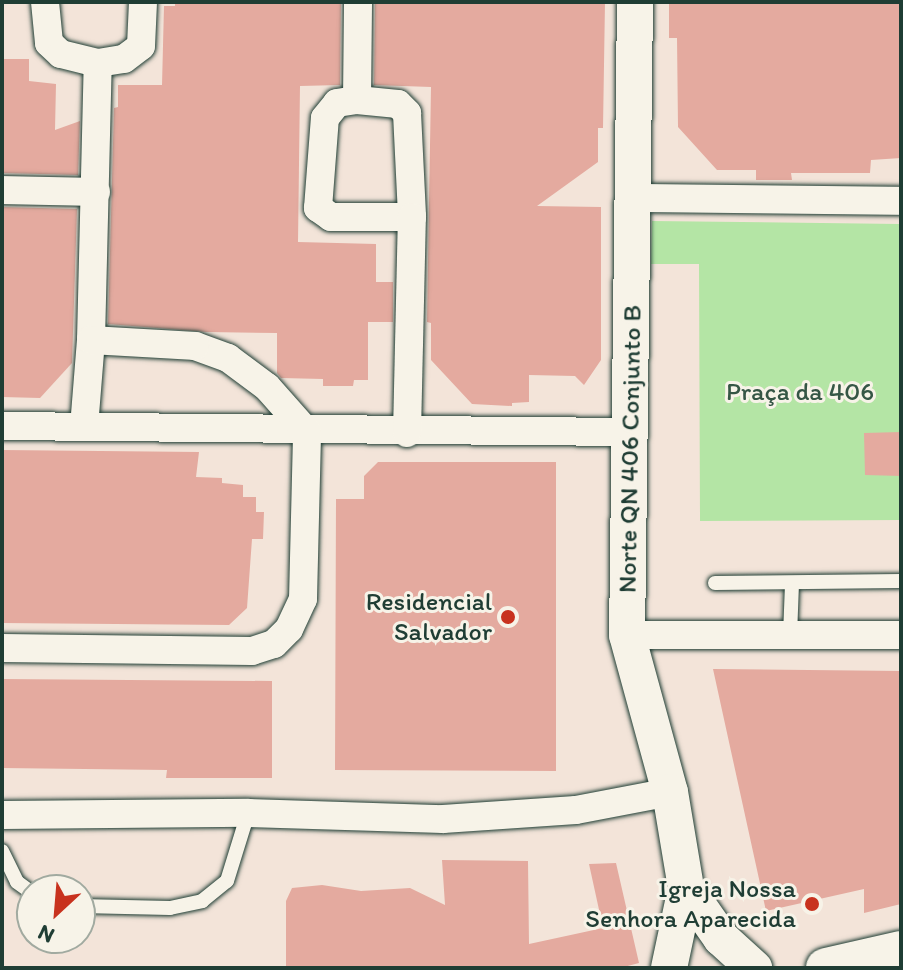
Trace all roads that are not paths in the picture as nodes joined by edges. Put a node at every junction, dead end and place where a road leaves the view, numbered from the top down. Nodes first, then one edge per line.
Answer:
1 (45, 2) edge
2 (143, 2) edge
3 (358, 2) edge
4 (635, 2) edge
5 (98, 63) junction
6 (357, 100) junction
7 (2, 190) edge
8 (96, 192) junction
9 (634, 198) junction
10 (901, 201) edge
11 (412, 217) junction
12 (91, 340) junction
13 (2, 426) edge
14 (84, 427) junction
15 (307, 432) junction
16 (629, 432) junction
17 (407, 433) junction
18 (901, 581) edge
19 (715, 583) dead end
20 (792, 583) junction
21 (627, 635) junction
22 (901, 635) edge
23 (790, 636) junction
24 (2, 648) edge
25 (670, 792) junction
26 (248, 813) junction
27 (2, 815) edge
28 (2, 851) edge
29 (16, 880) edge
30 (686, 888) junction
31 (96, 906) edge
32 (901, 951) edge
33 (669, 968) edge
34 (754, 968) edge
35 (826, 968) edge

1 - 5 street
2 - 5 street
3 - 6 street
4 - 9 street, Norte QN 406 Conjunto B
5 - 8 street
6 - 11 street
6 - 11 street
7 - 8 street
8 - 12 street
9 - 10 street
9 - 16 street, Norte QN 406 Conjunto B
11 - 17 street
12 - 14 street
12 - 15 street
13 - 14 street
14 - 15 street
15 - 17 street
15 - 24 street
16 - 17 street
16 - 21 street, Norte QN 406 Conjunto B
18 - 20 lane
19 - 20 lane
20 - 23 lane
21 - 23 street
21 - 25 street, Norte QN 406 Conjunto B
22 - 23 street
25 - 26 street
25 - 30 street, Norte QN 406 Conjunto B
26 - 27 street
26 - 31 lane
28 - 29 lane
30 - 33 street, Norte QN 406 Conjunto B
30 - 34 street, Norte QN 406 Conjunto B
32 - 35 main road

